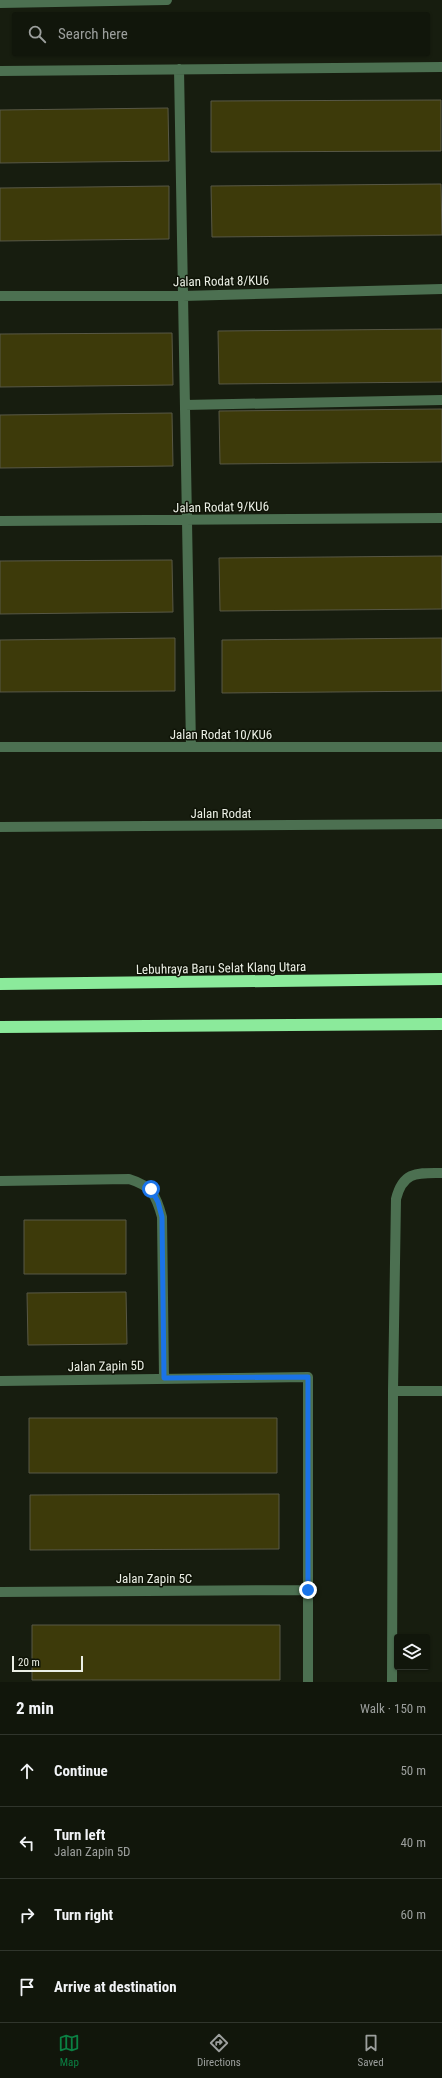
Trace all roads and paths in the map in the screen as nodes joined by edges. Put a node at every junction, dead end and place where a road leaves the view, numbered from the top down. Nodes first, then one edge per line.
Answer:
1 (167, 0) edge
2 (0, 3) edge
3 (442, 67) edge
4 (179, 69) junction
5 (0, 71) edge
6 (442, 289) edge
7 (0, 296) edge
8 (183, 296) junction
9 (442, 400) edge
10 (185, 406) junction
11 (442, 518) edge
12 (187, 520) junction
13 (0, 521) edge
14 (0, 747) edge
15 (191, 747) junction
16 (442, 747) edge
17 (442, 824) edge
18 (0, 827) edge
19 (442, 979) edge
20 (0, 984) edge
21 (442, 1024) edge
22 (0, 1026) edge
23 (442, 1173) edge
24 (0, 1180) edge
25 (164, 1378) junction
26 (0, 1381) edge
27 (393, 1391) junction
28 (442, 1391) edge
29 (308, 1590) junction
30 (0, 1592) edge
31 (308, 1682) edge
32 (392, 1682) edge

1 - 2 street
3 - 4 street
4 - 5 street
4 - 8 street
6 - 8 street, Jalan Rodat 8/KU6
7 - 8 street, Jalan Rodat 8/KU6
8 - 10 street
9 - 10 street
10 - 12 street
11 - 12 street, Jalan Rodat 9/KU6
12 - 13 street, Jalan Rodat 9/KU6
12 - 15 street
14 - 15 street, Jalan Rodat 10/KU6
15 - 16 street, Jalan Rodat 10/KU6
17 - 18 street, Jalan Rodat
19 - 20 highway, Lebuhraya Baru Selat Klang Utara
21 - 22 highway
23 - 27 street
24 - 25 street
25 - 26 street, Jalan Zapin 5D
25 - 29 street, Jalan Zapin 5D
27 - 28 street
27 - 32 street
29 - 30 street, Jalan Zapin 5C
29 - 31 street

